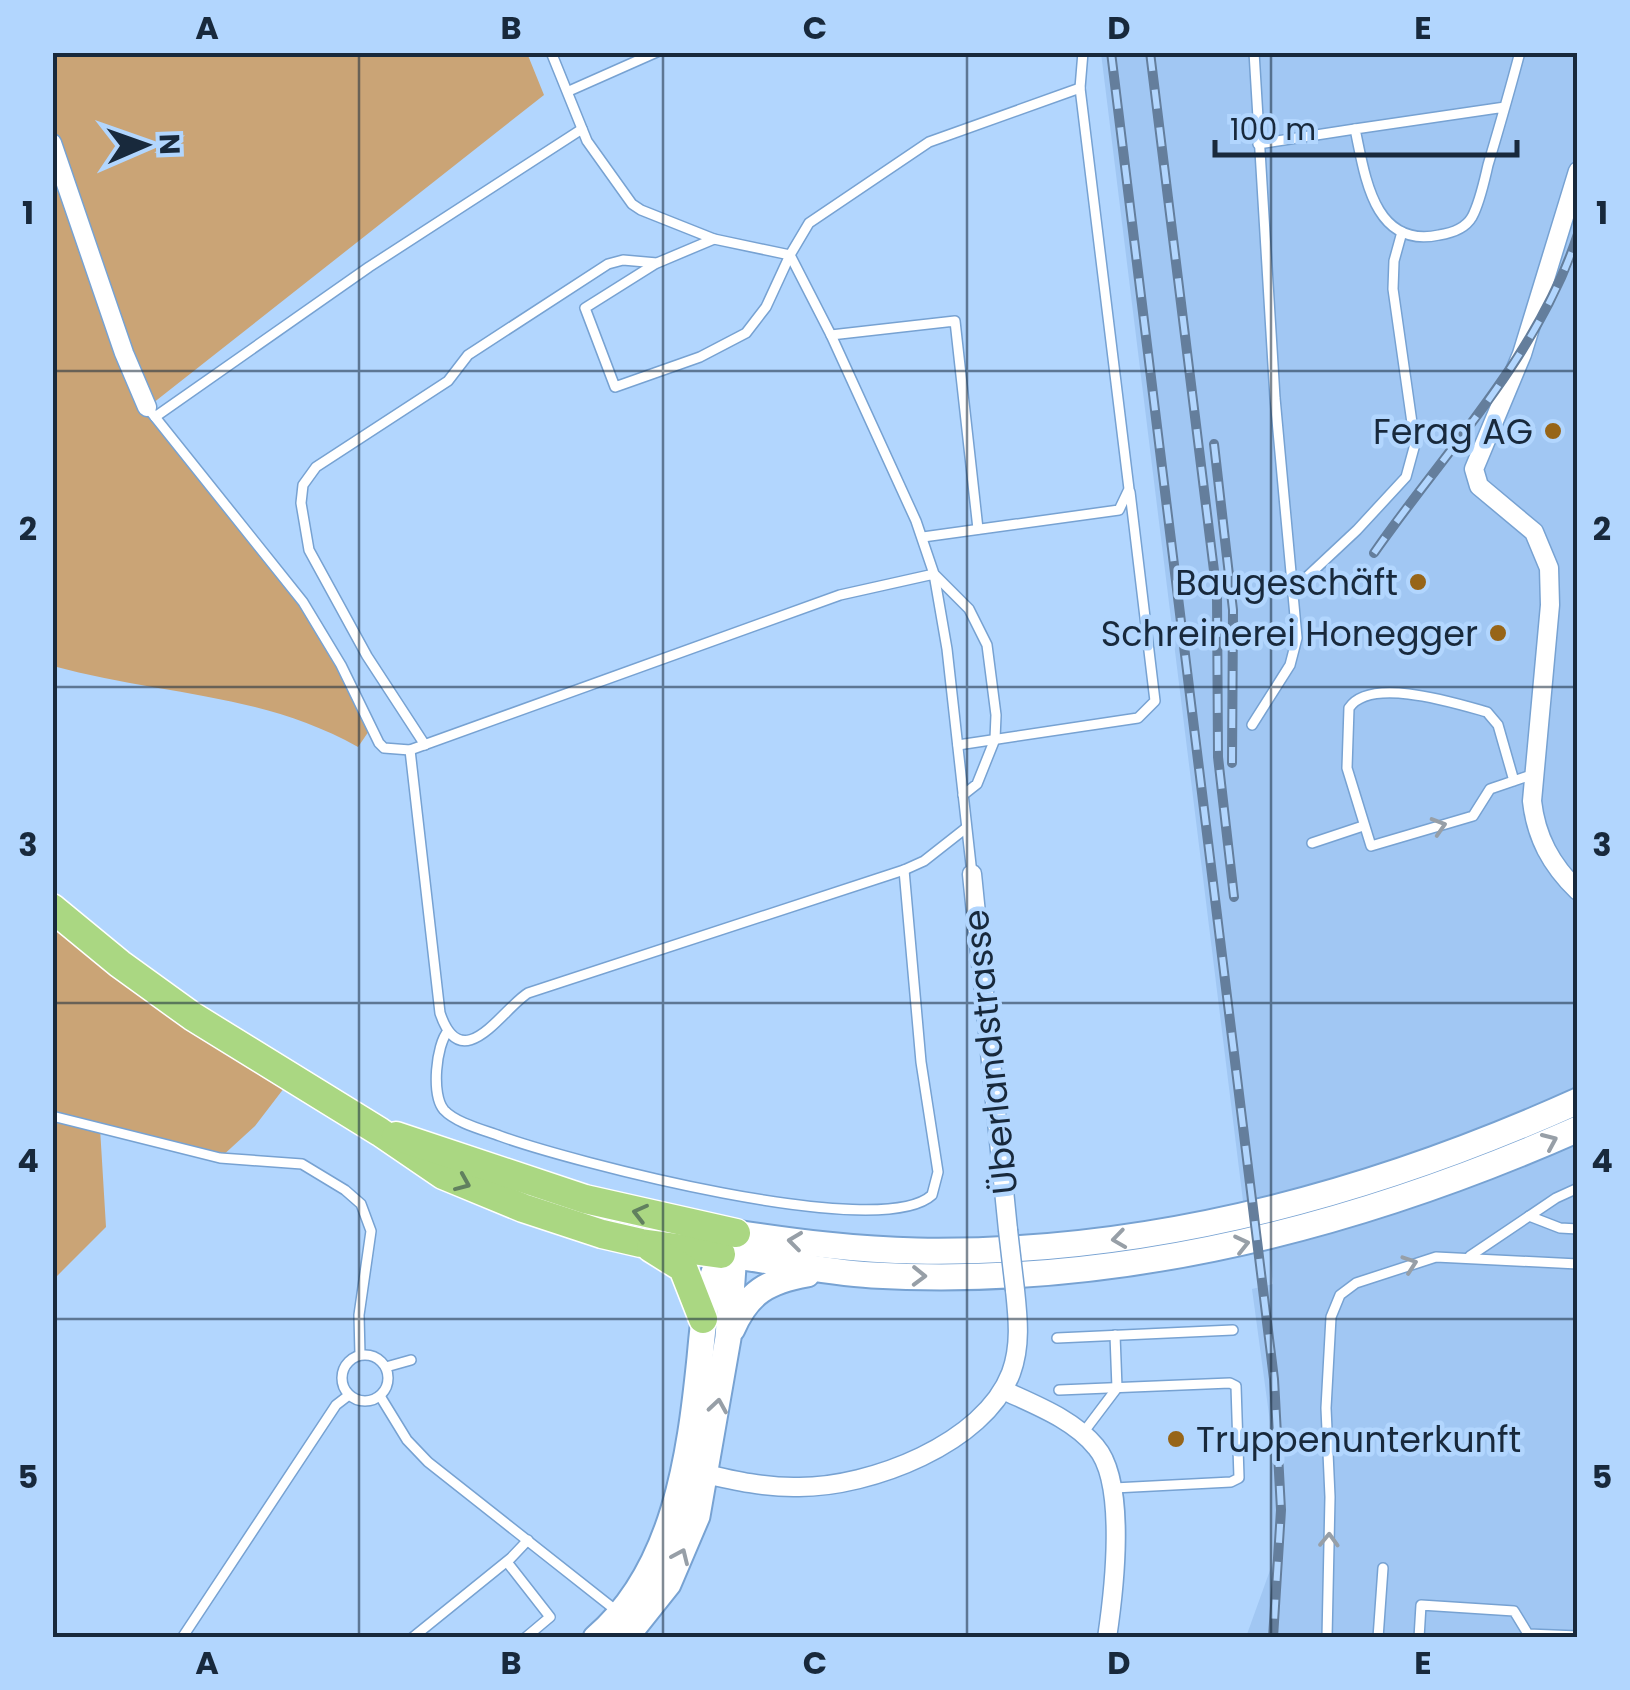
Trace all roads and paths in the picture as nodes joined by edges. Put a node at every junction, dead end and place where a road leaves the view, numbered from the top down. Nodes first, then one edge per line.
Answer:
1 (552, 52) edge
2 (656, 52) edge
3 (1082, 52) edge
4 (1254, 52) edge
5 (1520, 52) edge
6 (1080, 88) junction
7 (569, 91) junction
8 (1505, 107) junction
9 (582, 128) junction
10 (1356, 128) junction
11 (52, 143) edge
12 (1258, 144) junction
13 (1578, 171) edge
14 (1402, 232) junction
15 (714, 239) junction
16 (790, 254) junction
17 (656, 263) junction
18 (832, 335) junction
19 (151, 412) junction
20 (1129, 489) junction
21 (978, 530) junction
22 (922, 537) junction
23 (934, 574) junction
24 (1295, 588) junction
25 (1252, 724) dead end
26 (995, 739) junction
27 (425, 745) junction
28 (958, 745) junction
29 (410, 750) junction
30 (1534, 774) junction
31 (1514, 780) junction
32 (963, 795) junction
33 (1363, 826) junction
34 (966, 828) junction
35 (1312, 842) dead end
36 (904, 870) junction
37 (972, 874) joint
38 (1578, 890) edge
39 (52, 908) edge
40 (448, 1031) junction
41 (1578, 1101) edge
42 (52, 1116) edge
43 (1578, 1129) edge
44 (380, 1132) junction
45 (1578, 1188) edge
46 (1530, 1216) junction
47 (1578, 1230) edge
48 (641, 1243) junction
49 (731, 1248) junction
50 (1468, 1257) junction
51 (1578, 1264) edge
52 (822, 1271) junction
53 (703, 1319) junction
54 (1233, 1330) dead end
55 (1115, 1335) junction
56 (728, 1338) junction
57 (1057, 1338) dead end
58 (360, 1355) junction
59 (412, 1360) dead end
60 (386, 1367) junction
61 (1116, 1388) junction
62 (1003, 1390) junction
63 (1060, 1390) dead end
64 (349, 1395) junction
65 (380, 1396) junction
66 (1083, 1433) junction
67 (695, 1472) junction
68 (1114, 1488) junction
69 (528, 1540) junction
70 (506, 1562) junction
71 (1383, 1568) dead end
72 (631, 1629) edge
73 (1578, 1636) edge
74 (182, 1638) edge
75 (412, 1638) edge
76 (525, 1638) edge
77 (596, 1638) edge
78 (1108, 1638) edge
79 (1327, 1638) edge
80 (1378, 1638) edge
81 (1419, 1638) edge

1 - 7 lane
2 - 7 lane
3 - 6 lane
4 - 12 lane
5 - 8 lane
6 - 16 lane
6 - 20 lane
7 - 9 lane
8 - 10 lane
8 - 14 lane
9 - 15 lane
9 - 19 lane
10 - 12 lane
10 - 14 lane
11 - 19 street
12 - 24 lane
13 - 30 street
14 - 24 lane
15 - 16 lane
15 - 17 lane
16 - 17 lane
16 - 18 lane
17 - 27 lane
18 - 21 lane
18 - 22 lane
19 - 29 lane
20 - 21 lane
20 - 26 lane
21 - 22 lane
22 - 23 lane
23 - 26 lane
23 - 27 lane
23 - 28 lane
24 - 25 lane
26 - 28 lane
26 - 32 lane
27 - 29 lane
28 - 32 lane
29 - 40 lane
30 - 31 lane
30 - 38 street
33 -> 31 lane
31 - 33 lane
32 - 34 lane
33 - 35 lane
34 - 36 lane
34 - 37 lane
36 - 40 lane
36 - 40 lane
37 - 62 street, Überlandstrasse, bridge
39 - 44 highway
41 -> 49 main road
42 - 58 lane
52 -> 43 main road
44 -> 48 highway
49 -> 44 highway
45 - 46 lane
46 - 47 lane
46 - 50 lane
48 - 49 highway
48 - 53 highway
49 - 52 main road
49 - 53 main road
49 - 56 main road
50 - 51 lane
79 -> 50 lane
52 - 56 main road
53 - 67 main road
54 - 55 lane
55 - 57 lane
55 - 61 lane
67 -> 56 main road
58 - 60 lane
58 - 64 lane
59 - 60 lane
60 - 65 lane
61 - 63 lane
61 - 66 lane
61 - 68 lane
62 - 66 street
62 - 67 street
64 - 65 lane
64 - 74 lane
65 - 69 lane
66 - 68 street
67 - 72 main road
68 - 78 street
69 - 70 lane
69 - 72 lane
70 - 75 lane
70 - 76 lane
71 - 80 lane
72 - 77 main road
73 - 81 lane

